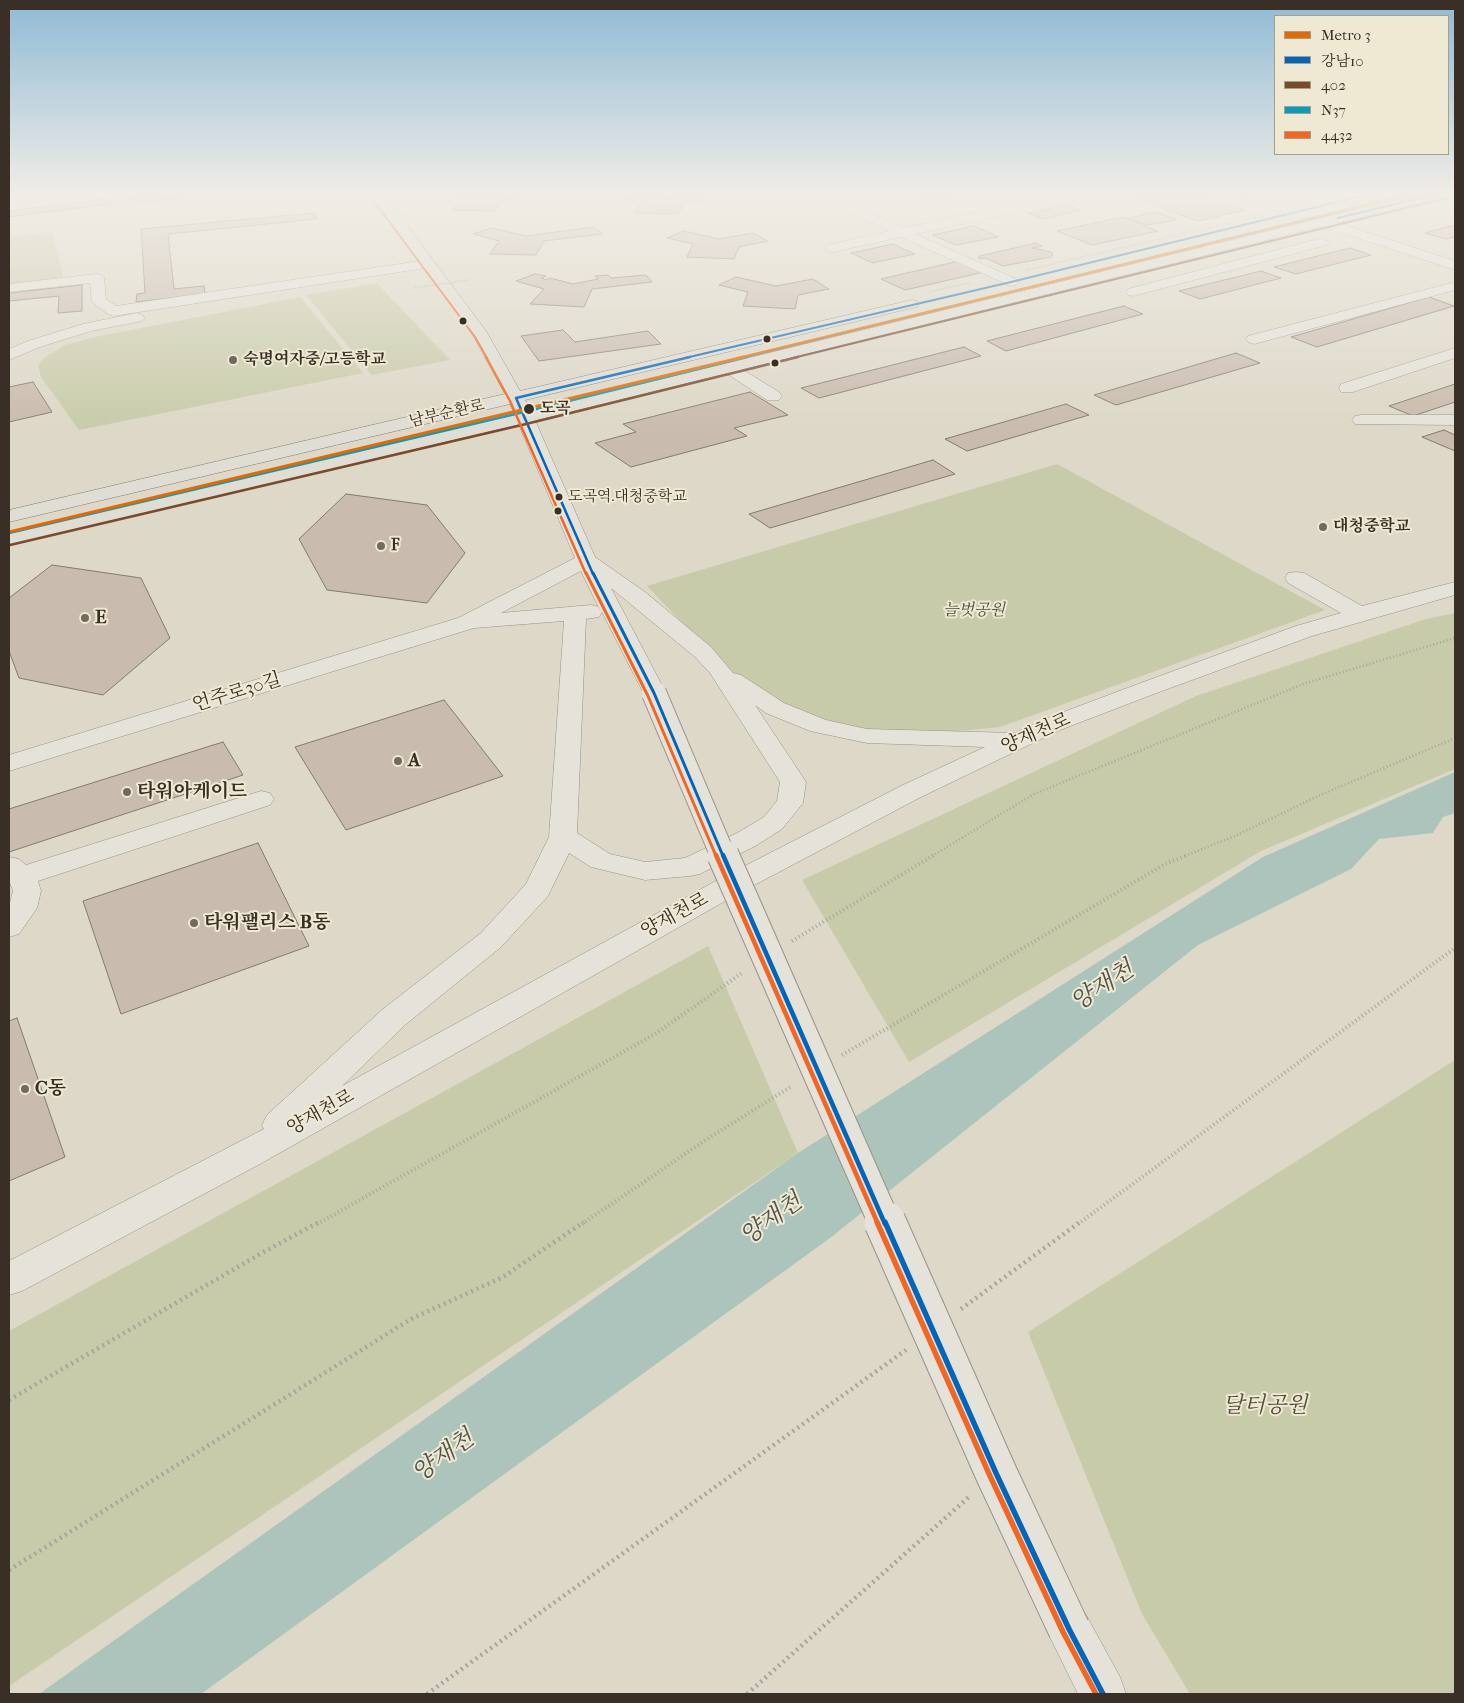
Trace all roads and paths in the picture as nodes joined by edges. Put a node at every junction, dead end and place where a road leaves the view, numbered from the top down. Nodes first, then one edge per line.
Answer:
1 (384, 271) edge
2 (393, 271) edge
3 (433, 271) edge
4 (988, 271) edge
5 (1054, 271) edge
6 (1122, 271) edge
7 (1211, 271) edge
8 (469, 280) dead end
9 (1011, 282) junction
10 (1455, 286) edge
11 (9, 288) edge
12 (414, 288) dead end
13 (1133, 292) dead end
14 (1254, 339) dead end
15 (1454, 354) edge
16 (9, 355) edge
17 (729, 368) junction
18 (1347, 388) dead end
19 (773, 396) dead end
20 (516, 398) junction
21 (525, 418) junction
22 (1361, 420) dead end
23 (1455, 420) edge
24 (9, 516) edge
25 (9, 539) edge
26 (586, 560) junction
27 (1296, 578) dead end
28 (1455, 588) edge
29 (612, 610) junction
30 (575, 614) junction
31 (1359, 614) junction
32 (466, 623) junction
33 (1455, 638) edge
34 (719, 669) junction
35 (1455, 738) edge
36 (1021, 740) junction
37 (9, 763) edge
38 (261, 799) dead end
39 (563, 837) junction
40 (15, 871) edge
41 (9, 927) edge
42 (766, 956) junction
43 (836, 1059) dead end
44 (796, 1084) dead end
45 (248, 1154) junction
46 (9, 1279) edge
47 (9, 1400) edge
48 (996, 1473) junction
49 (9, 1570) edge
50 (747, 1694) edge
51 (1103, 1694) edge

1 - 11 street
2 - 16 street
3 - 20 main road
4 - 9 street
5 - 9 main road, 남부순환로
6 - 17 main road, 남부순환로
7 - 13 street
8 - 12 path, bridge
9 - 20 main road, 남부순환로
10 - 14 street
15 - 18 street
17 - 19 street
17 - 21 main road, 남부순환로
20 - 21 main road
20 - 24 main road, 남부순환로
21 - 25 main road, 남부순환로
21 - 26 street
22 - 23 street
26 - 29 street
26 - 32 street
26 - 34 street
27 - 31 street
28 - 31 street, 양재천로
29 - 30 street
29 - 42 street, bridge
30 - 32 street
30 - 39 street
31 - 36 street, 양재천로
32 - 37 street, 언주로30길
33 - 42 path
34 - 36 street
34 - 39 street
35 - 43 path
36 - 45 street, 양재천로
38 - 40 street
39 - 45 street
40 - 41 street
42 - 47 path
42 - 48 street, bridge
44 - 49 path
45 - 46 street, 양재천로
48 - 50 path
48 - 51 street, bridge

